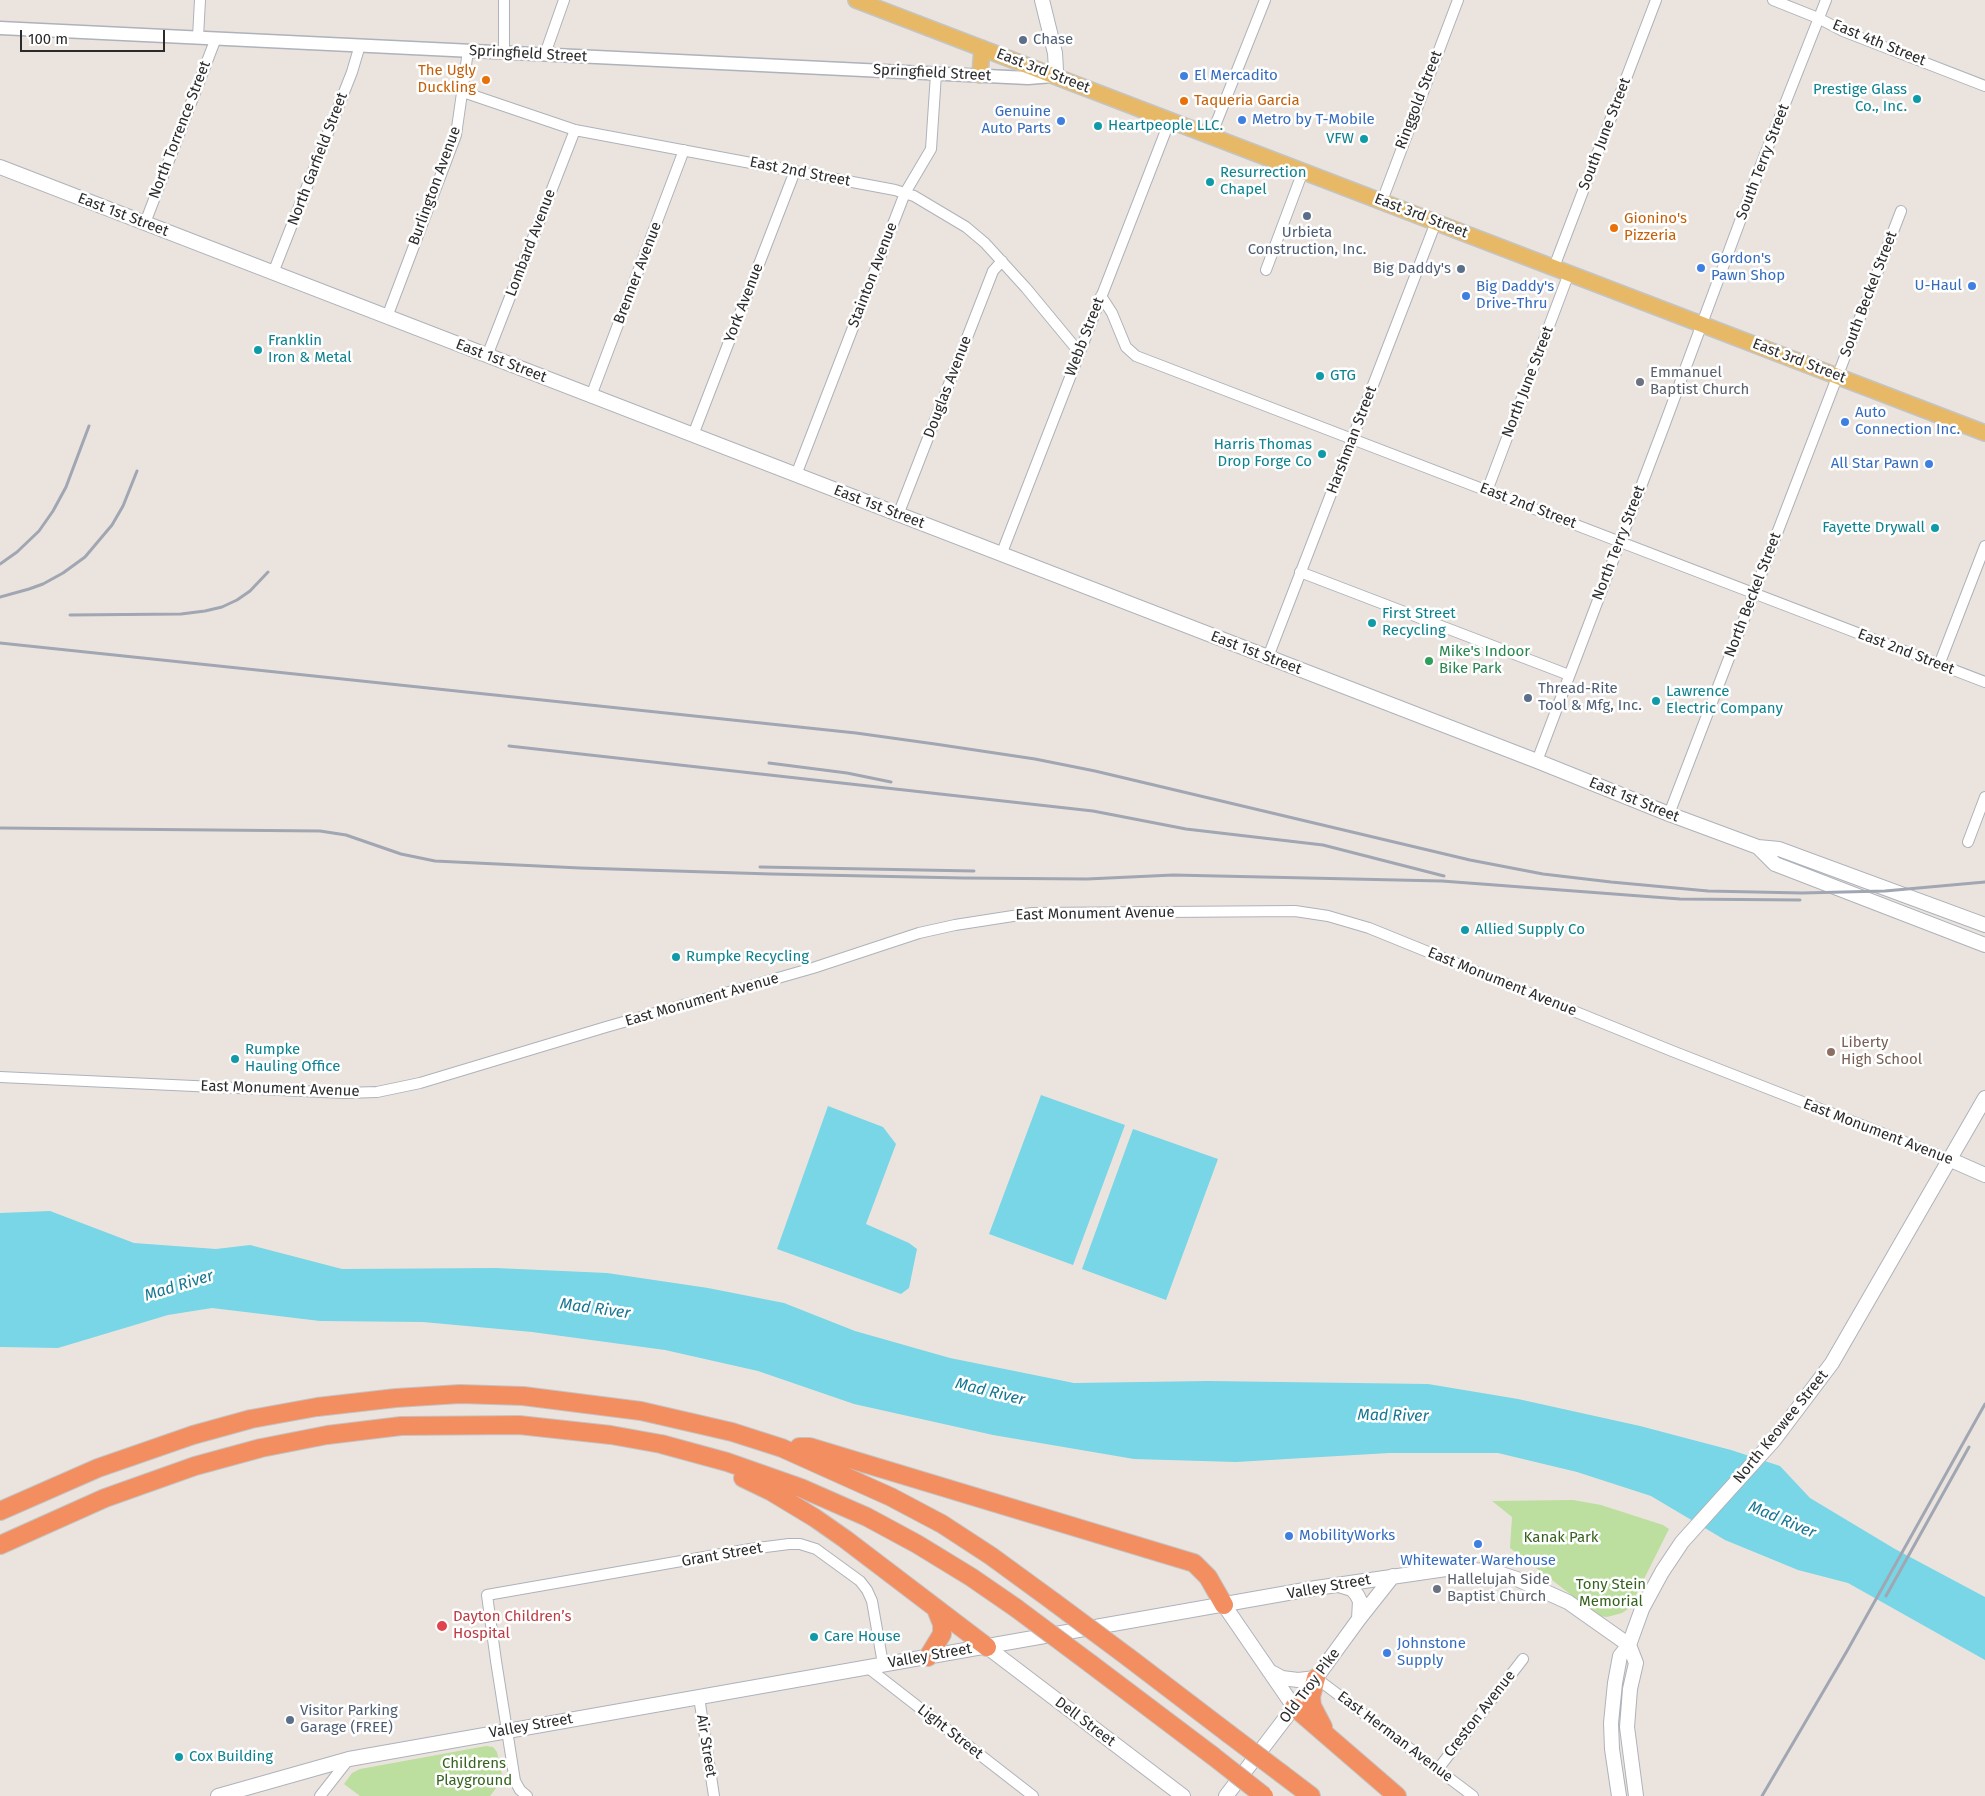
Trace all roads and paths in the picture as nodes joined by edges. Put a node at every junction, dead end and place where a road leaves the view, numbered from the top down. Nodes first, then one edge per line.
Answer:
1 (200, 0) edge
2 (504, 0) edge
3 (564, 0) edge
4 (856, 0) edge
5 (1042, 0) edge
6 (1265, 0) edge
7 (1458, 0) edge
8 (1656, 0) edge
9 (1773, 0) edge
10 (1826, 0) edge
11 (871, 3) edge
12 (1818, 18) junction
13 (0, 28) edge
14 (198, 37) junction
15 (216, 38) junction
16 (360, 45) junction
17 (982, 48) junction
18 (468, 51) junction
19 (504, 52) junction
20 (545, 54) junction
21 (936, 74) junction
22 (980, 75) junction
23 (1055, 76) junction
24 (1985, 86) edge
25 (463, 92) junction
26 (1170, 120) junction
27 (575, 130) junction
28 (1211, 136) junction
29 (684, 150) junction
30 (0, 168) edge
31 (795, 171) junction
32 (1303, 171) junction
33 (905, 193) junction
34 (1382, 201) junction
35 (1901, 212) dead end
36 (1436, 222) junction
37 (145, 223) junction
38 (1002, 261) junction
39 (1554, 267) junction
40 (1266, 270) dead end
41 (273, 273) junction
42 (1569, 273) junction
43 (1101, 296) junction
44 (386, 317) junction
45 (1702, 324) junction
46 (1080, 352) junction
47 (487, 356) junction
48 (1838, 376) junction
49 (591, 396) junction
50 (1985, 433) edge
51 (693, 436) junction
52 (1352, 439) junction
53 (796, 475) junction
54 (1487, 491) junction
55 (898, 515) junction
56 (1620, 541) junction
57 (1985, 546) edge
58 (1001, 555) junction
59 (1300, 572) junction
60 (1753, 593) junction
61 (1268, 657) junction
62 (1939, 665) junction
63 (1569, 675) junction
64 (1985, 682) edge
65 (1536, 761) junction
66 (1985, 797) edge
67 (1669, 814) junction
68 (1968, 842) dead end
69 (1758, 847) junction
70 (1985, 926) edge
71 (1985, 945) edge
72 (0, 1078) edge
73 (1985, 1098) edge
74 (1951, 1160) junction
75 (1985, 1175) edge
76 (782, 1448) junction
77 (706, 1456) junction
78 (0, 1511) edge
79 (0, 1545) edge
80 (1394, 1576) junction
81 (1338, 1584) junction
82 (1224, 1605) junction
83 (936, 1609) junction
84 (1359, 1619) junction
85 (1629, 1645) junction
86 (987, 1647) junction
87 (928, 1657) junction
88 (1523, 1659) dead end
89 (883, 1664) junction
90 (867, 1667) junction
91 (1269, 1671) junction
92 (1316, 1678) junction
93 (698, 1697) junction
94 (1294, 1708) junction
95 (506, 1730) junction
96 (1330, 1738) junction
97 (349, 1759) junction
98 (1438, 1769) junction
99 (218, 1796) edge
100 (320, 1796) edge
101 (527, 1796) edge
102 (714, 1796) edge
103 (1034, 1796) edge
104 (1183, 1796) edge
105 (1226, 1796) edge
106 (1264, 1796) edge
107 (1311, 1796) edge
108 (1397, 1796) edge
109 (1473, 1796) edge
110 (1619, 1796) edge
111 (1636, 1796) edge

1 - 14 street, North Torrence Street
2 - 19 street
3 - 20 street
4 - 11 main road, East 3rd Street
5 - 23 main road
6 - 28 street
7 - 34 street, Ringgold Street
8 - 39 street, South June Street
9 - 12 street, East 4th Street
10 - 12 street, South Terry Street
11 - 17 main road, East 3rd Street
12 - 24 street, East 4th Street
12 - 45 street, South Terry Street
13 - 14 street, Springfield Street
14 - 15 street, Springfield Street
15 - 16 street, Springfield Street
15 - 37 street, North Torrence Street
16 - 18 street, Springfield Street
16 - 41 street, North Garfield Street
17 - 22 main road
17 - 23 main road, East 3rd Street
18 - 19 street, Springfield Street
18 - 25 street, Burlington Avenue
19 - 20 street, Springfield Street
20 - 21 street, Springfield Street
21 - 22 street, Springfield Street
21 - 33 street, Stainton Avenue
22 - 23 street, Springfield Street
23 - 26 main road, East 3rd Street
25 - 27 street, East 2nd Street
25 - 44 street, Burlington Avenue
26 - 28 main road, East 3rd Street
26 - 43 street, Webb Street
27 - 29 street, East 2nd Street
27 - 47 street, Lombard Avenue
28 - 32 main road, East 3rd Street
29 - 31 street, East 2nd Street
29 - 49 street, Brenner Avenue
30 - 37 main road, East 1st Street
31 - 33 street, East 2nd Street
31 - 51 street, York Avenue
32 - 34 main road, East 3rd Street
32 - 40 street
33 - 38 street, East 2nd Street
33 - 53 street, Stainton Avenue
34 - 36 main road, East 3rd Street
35 - 48 street, South Beckel Street
36 - 39 main road, East 3rd Street
36 - 52 street, Harshman Street
37 - 41 main road, East 1st Street
38 - 46 street, East 2nd Street
38 - 55 street, Douglas Avenue
39 - 42 main road, East 3rd Street
41 - 44 main road, East 1st Street
42 - 45 main road, East 3rd Street
42 - 54 street, North June Street
43 - 46 street, Webb Street
43 - 52 street, East 2nd Street
44 - 47 main road, East 1st Street
45 - 48 main road, East 3rd Street
45 - 56 street, North Terry Street
46 - 58 street, Webb Street
47 - 49 main road, East 1st Street
48 - 50 main road, East 3rd Street
48 - 60 street, North Beckel Street
49 - 51 main road, East 1st Street
51 - 53 main road, East 1st Street
52 - 54 street, East 2nd Street
52 - 59 street, Harshman Street
53 - 55 main road, East 1st Street
54 - 56 street, East 2nd Street
55 - 58 main road, East 1st Street
56 - 60 street, East 2nd Street
56 - 63 street, North Terry Street
57 - 62 street
58 - 61 main road, East 1st Street
59 - 61 street, Harshman Street
59 - 63 street
60 - 62 street, East 2nd Street
60 - 67 street, North Beckel Street
61 - 65 main road, East 1st Street
62 - 64 street, East 2nd Street
63 - 65 street, North Terry Street
65 - 67 main road, East 1st Street
66 - 68 street
67 - 69 main road, East 1st Street
69 - 70 main road, East 1st Street
69 - 71 main road, East 1st Street
72 - 74 street, East Monument Avenue
73 - 74 main road, North Keowee Street
74 - 75 main road, East Monument Avenue
74 - 85 main road, North Keowee Street
76 - 78 highway
76 - 82 highway
76 - 107 highway, bridge
77 - 79 highway
77 - 83 highway
77 - 106 highway, bridge
80 - 81 main road, Valley Street
80 - 84 main road, Old Troy Pike
80 - 85 main road, Valley Street
81 - 82 main road, Valley Street
81 - 84 main road
82 - 86 main road, Valley Street
82 - 91 main road
83 - 86 highway
83 - 87 highway
84 - 92 main road, Old Troy Pike
85 - 110 main road, North Keowee Street
85 - 111 main road
86 - 87 main road, Valley Street
86 - 104 main road, Dell Street
87 - 89 main road, Valley Street
88 - 98 street, Creston Avenue
89 - 90 main road, Valley Street
89 - 95 street, Grant Street
90 - 93 main road, Valley Street
90 - 103 street, Light Street
91 - 92 main road
91 - 94 main road
92 - 94 main road, Old Troy Pike
92 - 96 highway
92 - 98 street, East Herman Avenue
93 - 95 main road, Valley Street
93 - 102 street, Air Street
94 - 96 highway
94 - 105 main road, Old Troy Pike
95 - 97 main road, Valley Street
95 - 101 street
96 - 108 highway
97 - 99 main road, Valley Street
97 - 100 street
98 - 109 street, East Herman Avenue

